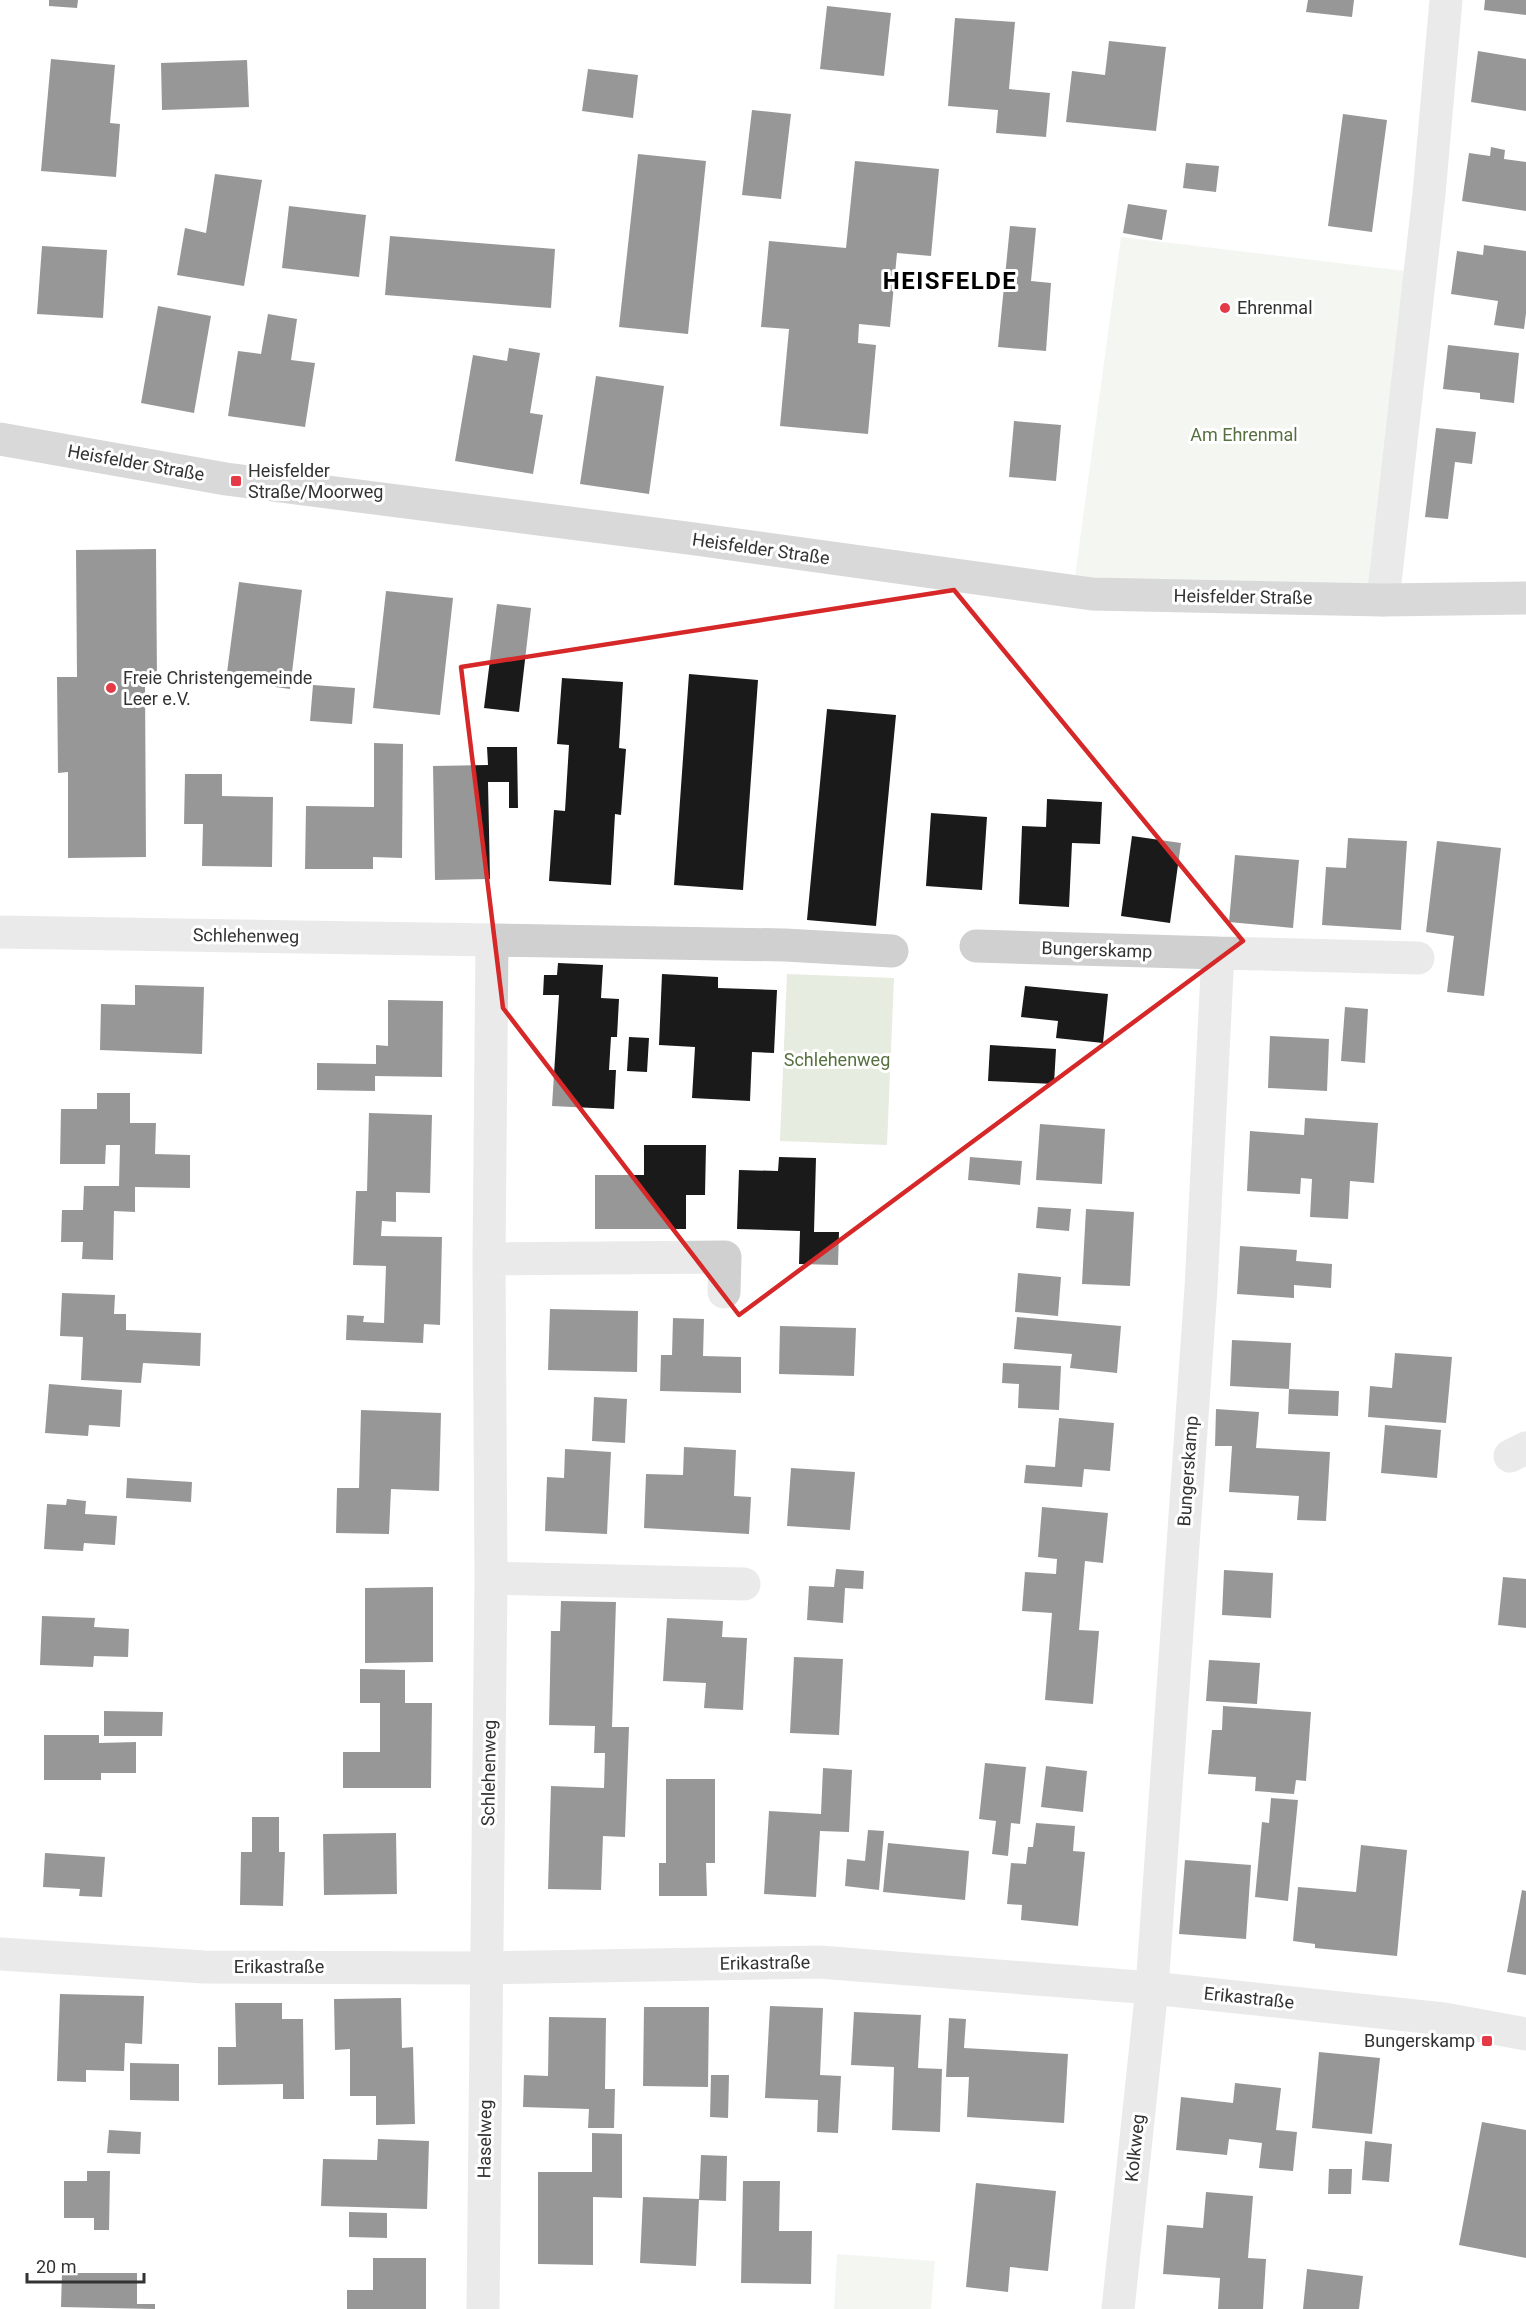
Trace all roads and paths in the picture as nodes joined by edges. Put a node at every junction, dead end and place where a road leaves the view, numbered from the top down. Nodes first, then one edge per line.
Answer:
1 (1446, 0) edge
2 (0, 439) edge
3 (1526, 598) edge
4 (1383, 600) junction
5 (0, 932) edge
6 (492, 940) junction
7 (976, 946) dead end
8 (892, 951) dead end
9 (1218, 953) junction
10 (1418, 958) dead end
11 (489, 1259) junction
12 (724, 1292) dead end
13 (491, 1578) junction
14 (744, 1584) dead end
15 (0, 1954) edge
16 (487, 1968) junction
17 (1152, 1988) junction
18 (1526, 2034) edge
19 (483, 2309) edge
20 (1118, 2309) edge

1 - 4 street
2 - 4 main road, Heisfelder Straße
3 - 4 main road, Heisfelder Straße
5 - 6 street, Schlehenweg
6 - 8 street, Schlehenweg
6 - 11 street, Schlehenweg
7 - 9 street, Bungerskamp
9 - 10 street, Bungerskamp
9 - 17 street, Bungerskamp
11 - 12 street
11 - 13 street, Schlehenweg
13 - 14 street
13 - 16 street, Schlehenweg
15 - 16 street, Erikastraße
16 - 17 street, Erikastraße
16 - 19 street, Haselweg
17 - 18 street, Erikastraße
17 - 20 street, Kolkweg

